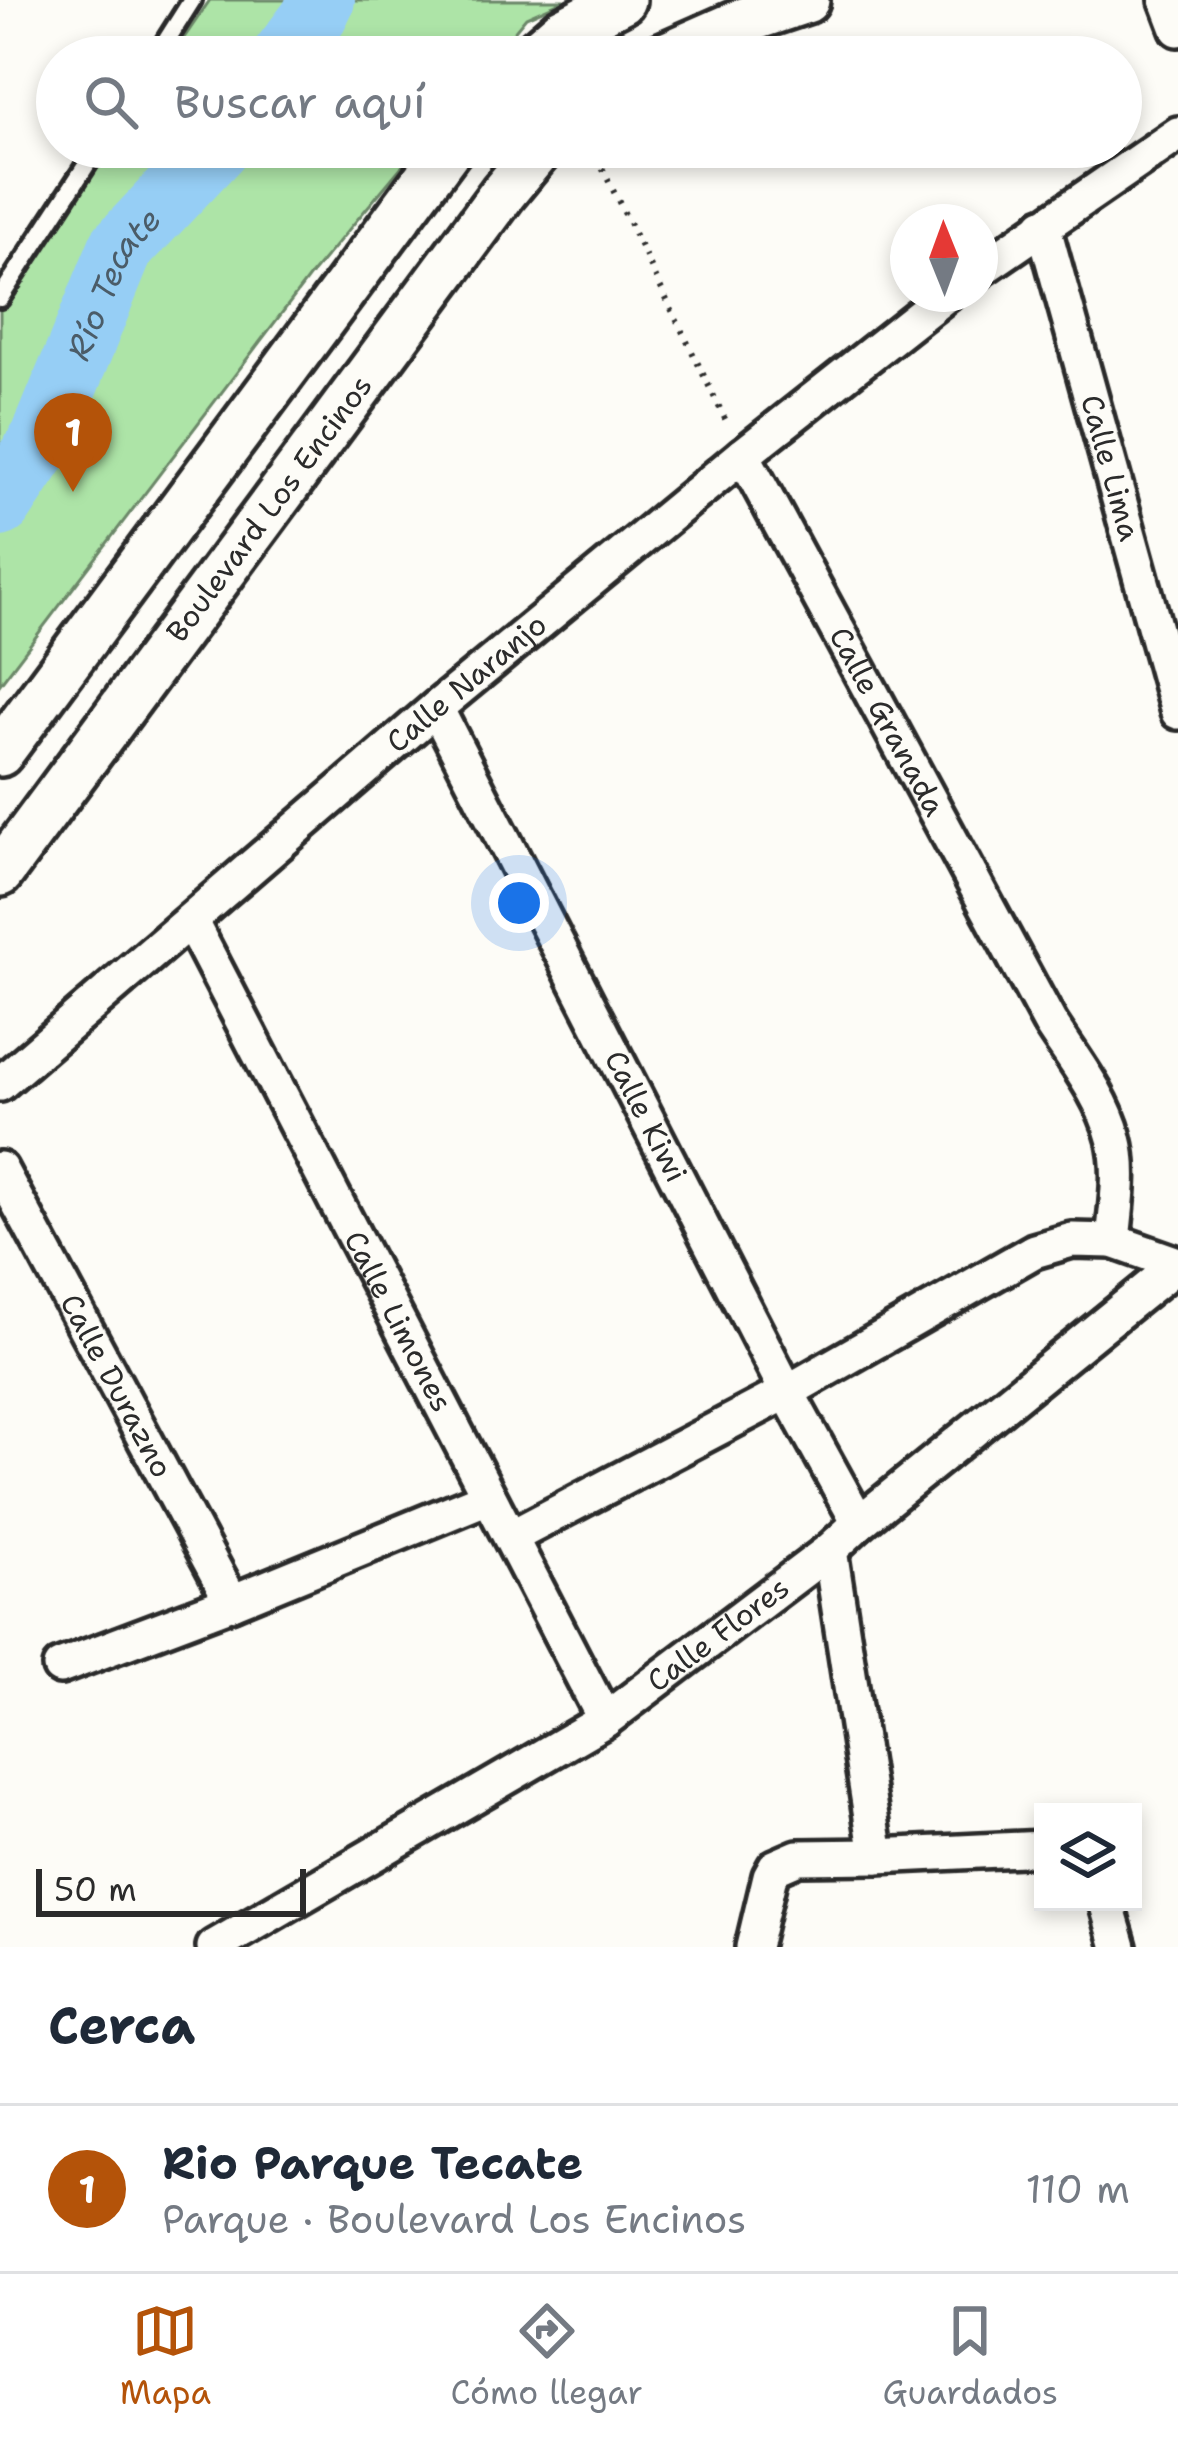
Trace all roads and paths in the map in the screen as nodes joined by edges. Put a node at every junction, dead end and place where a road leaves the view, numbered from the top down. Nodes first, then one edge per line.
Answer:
1 (192, 0) edge
2 (622, 0) edge
3 (806, 0) edge
4 (1167, 0) edge
5 (1178, 28) edge
6 (169, 36) edge
7 (557, 36) edge
8 (710, 36) edge
9 (1178, 134) edge
10 (1142, 158) edge
11 (84, 168) edge
12 (434, 168) edge
13 (524, 168) edge
14 (602, 168) edge
15 (1128, 168) edge
16 (1043, 225) junction
17 (998, 257) edge
18 (0, 298) edge
19 (924, 312) edge
20 (743, 455) junction
21 (436, 708) junction
22 (1178, 712) edge
23 (0, 753) edge
24 (0, 873) edge
25 (190, 922) junction
26 (0, 1084) edge
27 (0, 1169) edge
28 (1112, 1241) junction
29 (1178, 1264) edge
30 (787, 1392) junction
31 (488, 1497) junction
32 (859, 1523) junction
33 (511, 1537) junction
34 (830, 1550) junction
35 (232, 1602) junction
36 (60, 1667) dead end
37 (605, 1720) junction
38 (1034, 1848) edge
39 (877, 1856) junction
40 (1109, 1911) edge
41 (214, 1947) edge
42 (753, 1947) edge
43 (1119, 1947) edge

1 - 6 lane
2 - 7 main road
3 - 8 main road
4 - 5 street
9 - 10 street
11 - 18 lane
12 - 23 main road
13 - 24 main road, Boulevard Los Encinos
14 - 20 path
15 - 16 street
16 - 17 street
16 - 22 street, Calle Lima
19 - 20 street, Calle Naranjo
20 - 21 street, Calle Naranjo
20 - 28 street, Calle Granada
21 - 25 street, Calle Naranjo
21 - 30 street, Calle Kiwi
25 - 26 street, Calle Naranjo
25 - 31 street, Calle Limones
27 - 35 street, Calle Durazno
28 - 29 street
28 - 30 street
29 - 32 street, Calle Flores
30 - 32 street, Calle Kiwi
30 - 33 street
31 - 33 street, Calle Limones
31 - 35 street
32 - 34 street, Calle Flores
33 - 37 street, Calle Limones
34 - 37 street, Calle Flores
34 - 39 street
35 - 36 street
37 - 41 street, Calle Flores
38 - 39 street
39 - 42 street
40 - 43 street

